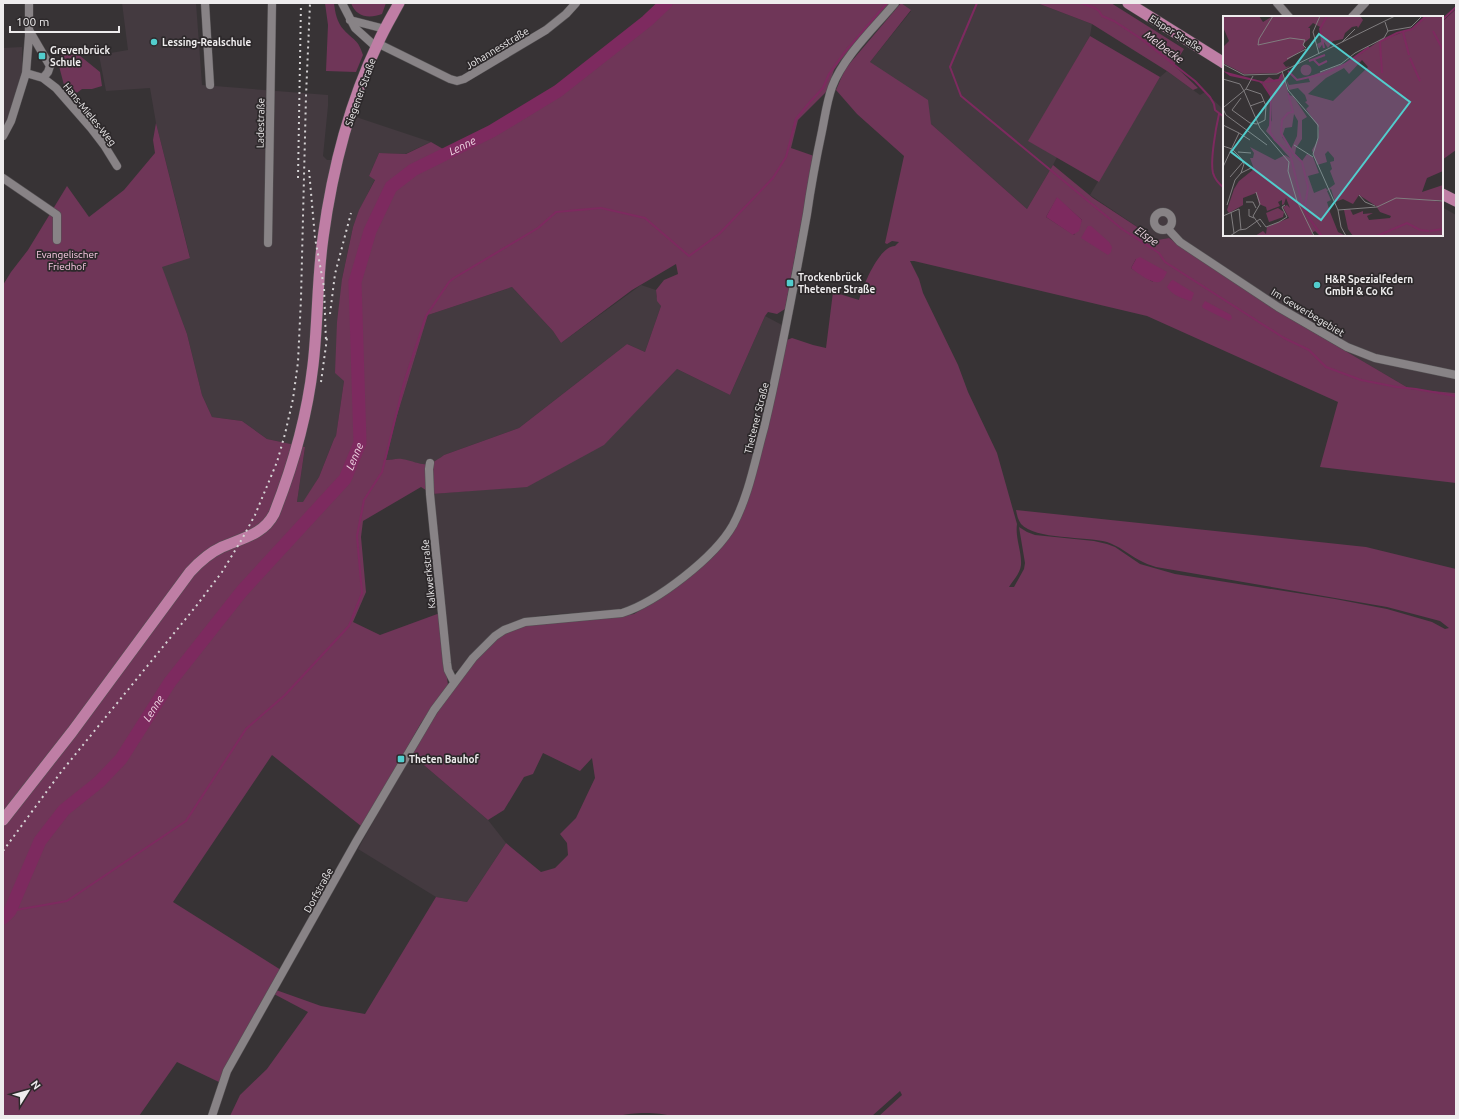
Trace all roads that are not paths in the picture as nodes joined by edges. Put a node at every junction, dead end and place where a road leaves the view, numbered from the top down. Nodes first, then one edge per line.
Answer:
1 (29, 3) edge
2 (205, 3) edge
3 (272, 3) edge
4 (342, 3) edge
5 (399, 3) edge
6 (576, 3) edge
7 (896, 3) edge
8 (1128, 3) edge
9 (1277, 3) edge
10 (1365, 3) edge
11 (1288, 16) edge
12 (1353, 16) edge
13 (350, 20) junction
14 (385, 29) junction
15 (29, 30) junction
16 (377, 45) junction
17 (1223, 62) edge
18 (26, 73) junction
19 (43, 78) junction
20 (210, 85) dead end
21 (3, 136) edge
22 (117, 166) dead end
23 (3, 178) edge
24 (1443, 195) edge
25 (1456, 202) edge
26 (1168, 229) dead end
27 (58, 240) dead end
28 (268, 243) dead end
29 (1456, 375) edge
30 (430, 464) dead end
31 (454, 682) junction
32 (3, 820) edge
33 (212, 1116) edge

1 - 15 street
2 - 20 street
3 - 28 street, Ladestraße
4 - 13 street
5 - 14 main road, Siegener Straße
6 - 16 street, Johannesstraße
7 - 31 street, Thetener Straße
8 - 17 main road, Elsper Straße
9 - 11 street
10 - 12 street
13 - 14 street
13 - 16 street
14 - 16 main road, Siegener Straße
15 - 18 street
15 - 19 street
16 - 32 main road, Siegener Straße
18 - 19 street, Hans-Mieles-Weg
18 - 21 street
19 - 22 street, Hans-Mieles-Weg
23 - 27 street
24 - 25 main road
26 - 29 street, Im Gewerbegebiet
30 - 31 street, Kalkwerkstraße
31 - 33 street, Dorfstraße

